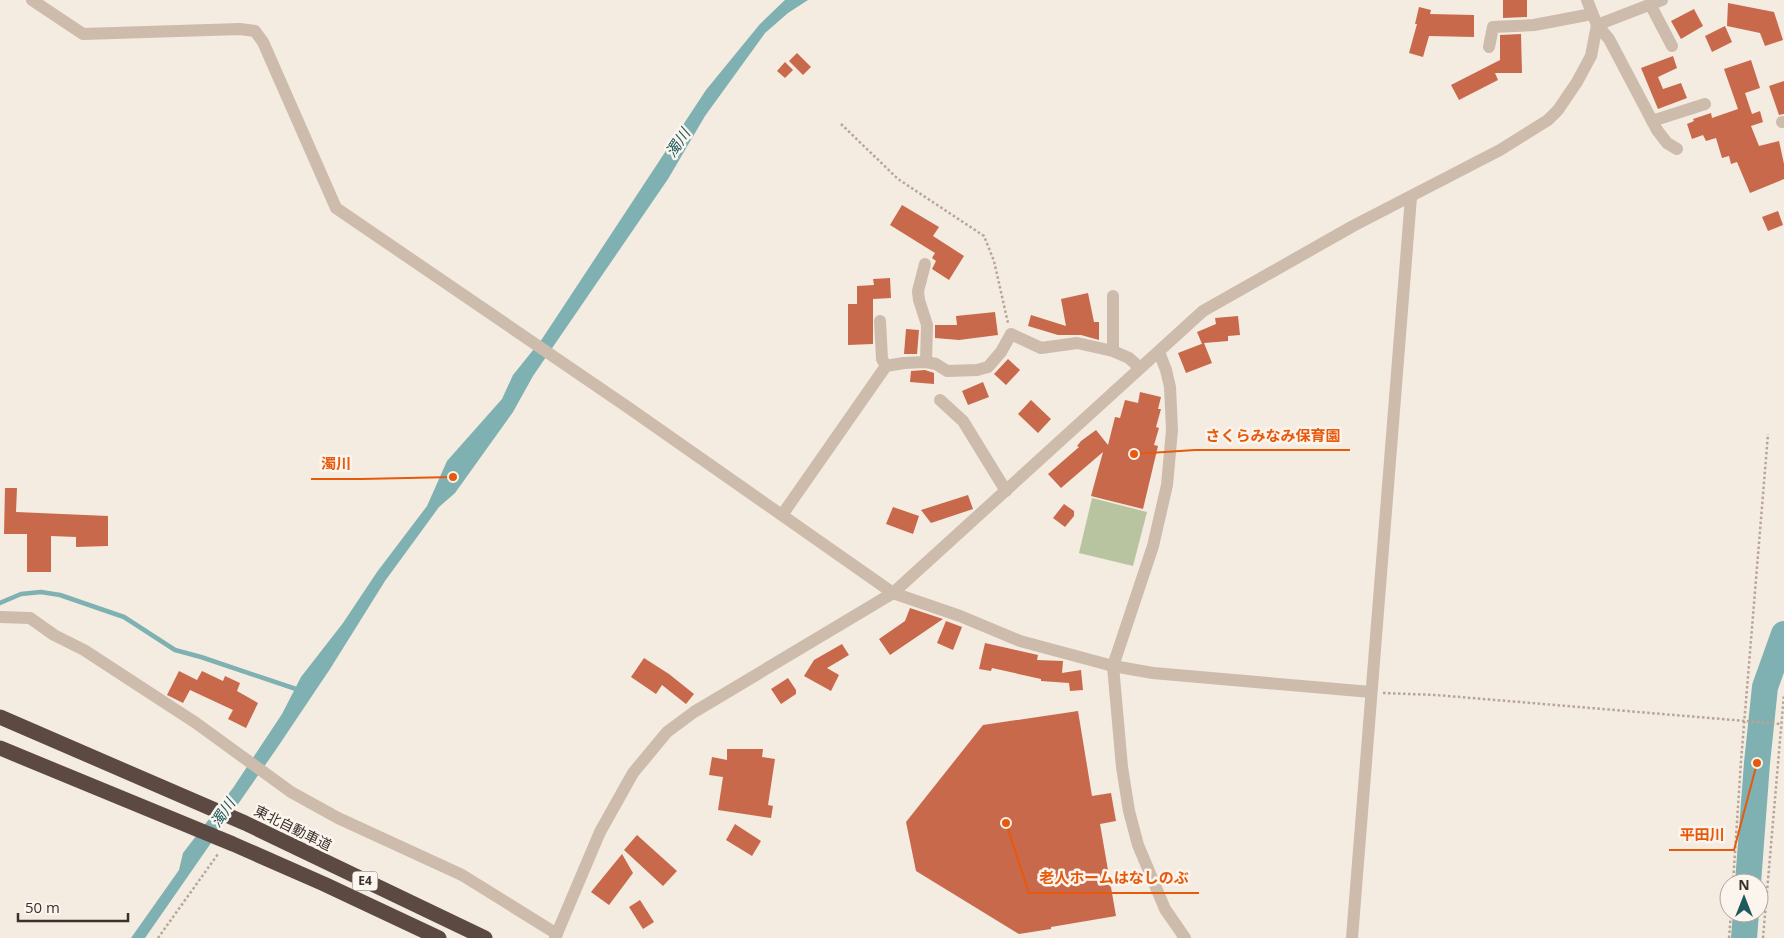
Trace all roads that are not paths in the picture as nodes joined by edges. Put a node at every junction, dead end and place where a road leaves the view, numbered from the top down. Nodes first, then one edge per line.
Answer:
1 (32, 0) edge
2 (1587, 0) edge
3 (1656, 2) edge
4 (1594, 19) junction
5 (1672, 46) dead end
6 (1489, 47) dead end
7 (1705, 104) dead end
8 (1652, 121) junction
9 (1677, 150) dead end
10 (1411, 197) junction
11 (925, 264) dead end
12 (1113, 296) dead end
13 (880, 320) dead end
14 (1113, 351) junction
15 (1159, 352) junction
16 (926, 362) junction
17 (886, 366) junction
18 (1140, 368) junction
19 (940, 400) dead end
20 (1006, 491) junction
21 (782, 515) junction
22 (893, 593) junction
23 (0, 617) edge
24 (1113, 666) junction
25 (1371, 692) junction
26 (0, 717) edge
27 (0, 748) edge
28 (556, 936) edge
29 (439, 938) edge
30 (485, 938) edge
31 (1185, 938) edge
32 (1352, 938) edge

1 - 21 street
2 - 4 street
3 - 4 street
3 - 5 street
4 - 6 street
4 - 8 street
4 - 10 street
7 - 8 street
8 - 9 street
10 - 15 street
10 - 25 street
11 - 16 street
12 - 14 street
13 - 17 street
14 - 16 street
14 - 18 street
15 - 18 street
15 - 24 street
16 - 17 street
17 - 21 street
18 - 20 street
19 - 20 street
20 - 22 street
21 - 22 street
22 - 24 street
22 - 28 street
23 - 28 street
24 - 25 street
24 - 31 street
25 - 32 street
26 - 30 highway, 東北自動車道 / E4
27 - 29 highway, E4

